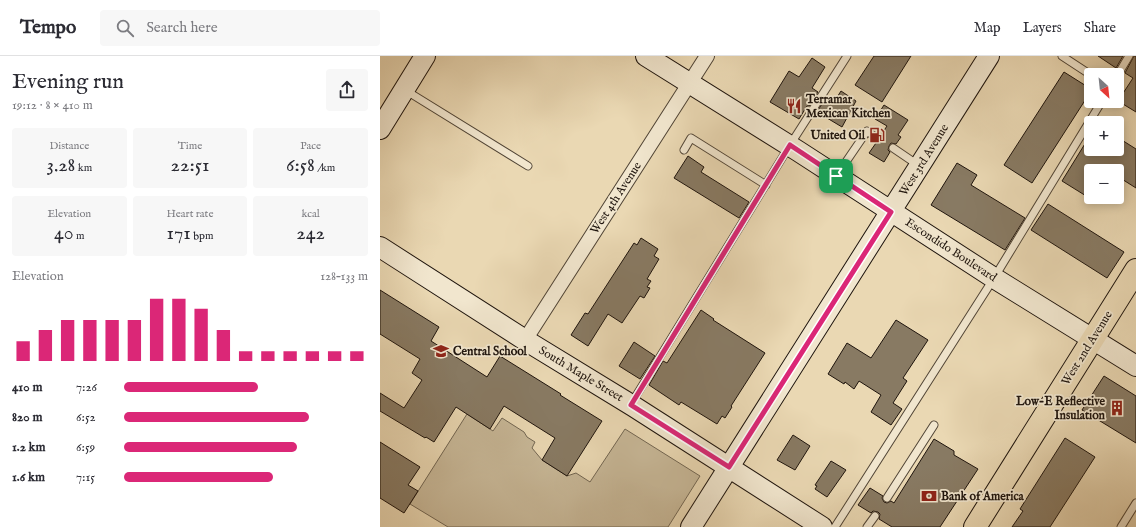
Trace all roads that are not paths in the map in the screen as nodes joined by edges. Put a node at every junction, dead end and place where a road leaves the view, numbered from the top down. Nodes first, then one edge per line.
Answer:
1 (426, 56) edge
2 (646, 56) edge
3 (707, 56) edge
4 (847, 56) edge
5 (990, 56) edge
6 (1062, 56) edge
7 (1129, 56) edge
8 (1122, 68) edge
9 (1084, 70) edge
10 (689, 84) junction
11 (404, 90) junction
12 (1098, 108) edge
13 (380, 129) edge
14 (878, 139) dead end
15 (790, 145) junction
16 (893, 148) dead end
17 (684, 150) dead end
18 (528, 166) dead end
19 (920, 166) junction
20 (836, 176) junction
21 (766, 184) junction
22 (891, 212) junction
23 (380, 247) edge
24 (1136, 270) edge
25 (994, 278) junction
26 (1093, 339) junction
27 (525, 340) junction
28 (1136, 366) edge
29 (631, 405) junction
30 (934, 425) dead end
31 (729, 467) junction
32 (886, 498) dead end
33 (1136, 503) edge
34 (875, 516) dead end
35 (691, 527) edge
36 (822, 527) edge
37 (834, 527) edge
38 (867, 527) edge
39 (975, 527) edge
40 (1121, 527) edge

1 - 11 street
2 - 10 street, Escondido Boulevard
3 - 10 street, West 4th Avenue
4 - 15 lane
5 - 19 street, West 3rd Avenue
6 - 9 lane
7 - 8 lane
10 - 15 street, Escondido Boulevard
10 - 27 street, West 4th Avenue
11 - 13 street
11 - 18 lane
12 - 25 lane
14 - 20 lane
15 - 20 street, Escondido Boulevard
15 - 21 lane
16 - 19 lane
17 - 21 lane
19 - 22 street, West 3rd Avenue
20 - 22 street, Escondido Boulevard
21 - 29 lane
22 - 25 street, Escondido Boulevard
22 - 31 street, West 3rd Avenue
23 - 27 street, South Maple Street
24 - 26 main road, West 2nd Avenue
25 - 26 street, Escondido Boulevard
25 - 37 lane
26 - 28 street, Escondido Boulevard
26 - 39 main road, West 2nd Avenue
27 - 29 street, South Maple Street
29 - 31 street, South Maple Street
30 - 32 lane
31 - 35 street, West 3rd Avenue
31 - 36 street, South Maple Street
33 - 40 lane
34 - 38 lane

